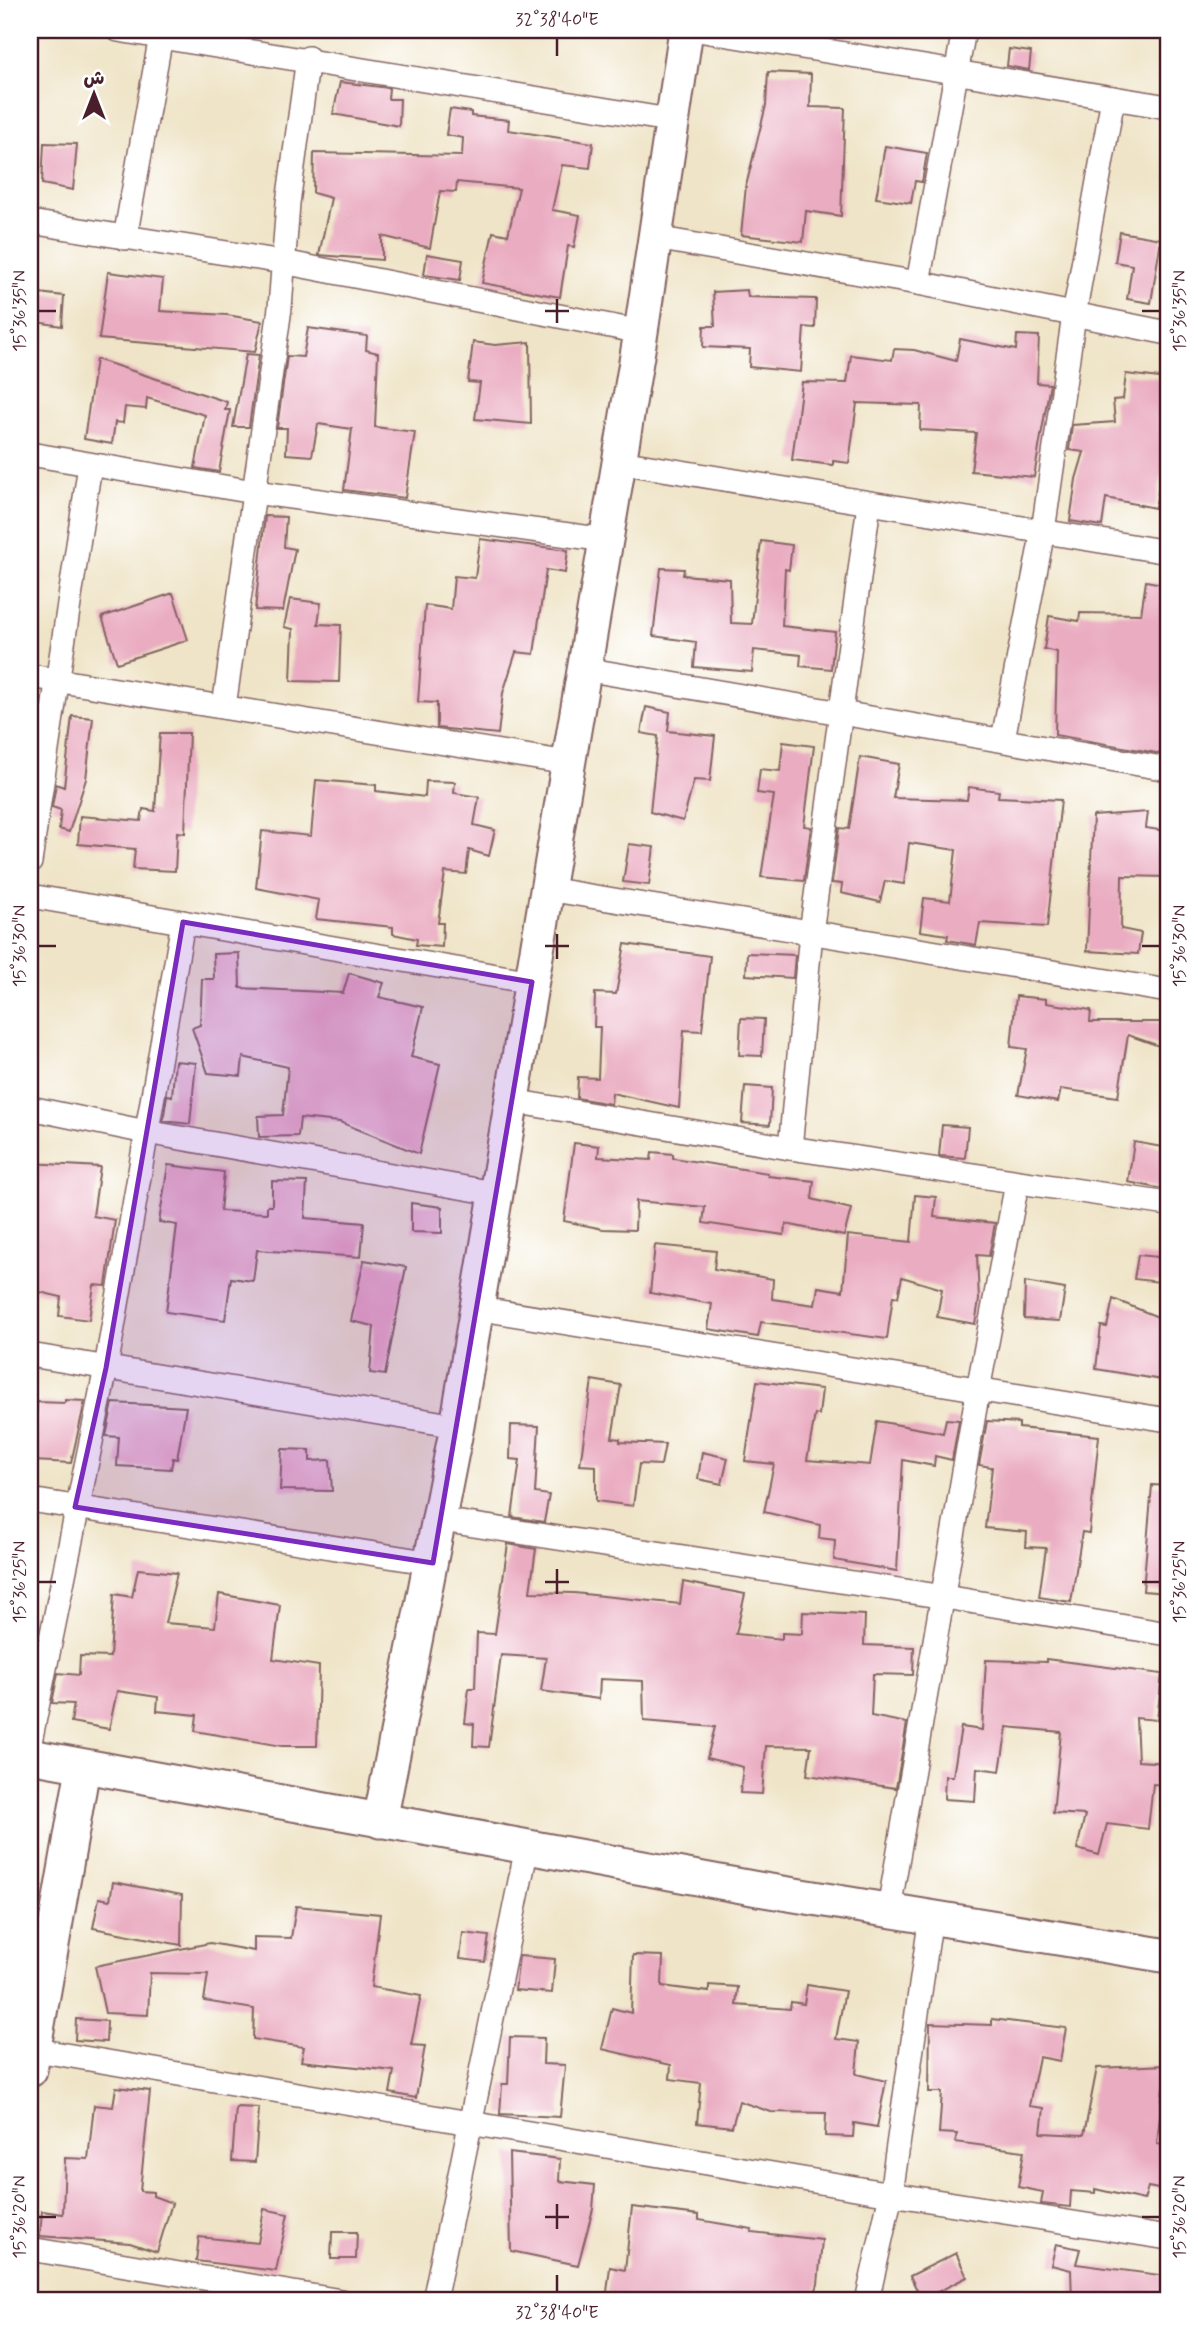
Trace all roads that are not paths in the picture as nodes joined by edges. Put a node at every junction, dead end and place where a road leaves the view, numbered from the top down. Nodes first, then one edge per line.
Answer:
1 (118, 30) edge
2 (686, 30) edge
3 (698, 30) edge
4 (964, 30) edge
5 (161, 34) edge
6 (308, 58) junction
7 (956, 72) junction
8 (1113, 98) junction
9 (1168, 107) edge
10 (675, 121) junction
11 (30, 222) edge
12 (125, 238) junction
13 (655, 238) junction
14 (283, 262) junction
15 (918, 284) junction
16 (1074, 315) junction
17 (641, 332) junction
18 (1168, 333) edge
19 (30, 454) edge
20 (620, 462) junction
21 (90, 465) junction
22 (254, 492) junction
23 (869, 504) junction
24 (1043, 531) junction
25 (606, 540) junction
26 (1168, 552) edge
27 (584, 669) junction
28 (30, 676) edge
29 (58, 680) junction
30 (223, 707) junction
31 (839, 712) junction
32 (1003, 739) junction
33 (568, 763) junction
34 (1168, 769) edge
35 (30, 862) edge
36 (547, 889) junction
37 (30, 896) edge
38 (183, 922) junction
39 (811, 933) junction
40 (532, 982) junction
41 (1168, 991) edge
42 (512, 1101) junction
43 (30, 1108) edge
44 (145, 1132) junction
45 (790, 1148) junction
46 (1017, 1183) junction
47 (494, 1193) junction
48 (1168, 1204) edge
49 (475, 1308) junction
50 (30, 1355) edge
51 (106, 1368) junction
52 (978, 1390) junction
53 (1168, 1420) edge
54 (457, 1426) junction
55 (30, 1500) edge
56 (75, 1507) junction
57 (441, 1520) junction
58 (433, 1563) junction
59 (945, 1597) junction
60 (1168, 1634) edge
61 (30, 1742) edge
62 (30, 1756) edge
63 (83, 1768) junction
64 (380, 1821) junction
65 (527, 1847) junction
66 (889, 1909) junction
67 (931, 1916) junction
68 (1168, 1956) edge
69 (31, 2056) edge
70 (469, 2122) junction
71 (891, 2194) junction
72 (1168, 2238) edge
73 (30, 2249) edge
74 (341, 2301) edge
75 (434, 2301) edge
76 (867, 2301) edge

1 - 5 street
2 - 10 street
3 - 7 street
4 - 7 street
5 - 6 street
5 - 12 street
6 - 10 street
6 - 14 street
7 - 8 street
7 - 15 street
8 - 9 street
8 - 16 street
10 - 13 street
11 - 12 street
12 - 14 street
13 - 15 street
13 - 17 street
14 - 17 street
14 - 22 street
15 - 16 street
16 - 18 street
16 - 24 street
17 - 20 street
19 - 21 street
20 - 23 street
20 - 25 street
21 - 22 street
21 - 29 street
22 - 25 street
22 - 30 street
23 - 24 street
23 - 31 street
24 - 26 street
24 - 32 street
25 - 27 street
27 - 31 street
27 - 33 street
28 - 29 street
29 - 30 street
29 - 35 street
30 - 33 street
31 - 32 street
31 - 39 street
32 - 34 street
33 - 36 street
36 - 39 street
36 - 40 street
37 - 38 street
38 - 40 street
38 - 44 street
39 - 41 street
39 - 45 street
40 - 42 street
42 - 45 street
42 - 47 street
43 - 44 street
44 - 47 street
44 - 51 street
45 - 46 street
46 - 48 street
46 - 52 street
47 - 49 street
49 - 52 street
49 - 54 street
50 - 51 street
51 - 54 street
51 - 56 street
52 - 53 street
52 - 59 street
54 - 57 street
55 - 56 street
56 - 58 street
56 - 61 street
57 - 58 street
57 - 59 street
58 - 64 street
59 - 60 street
59 - 66 street
62 - 63 street
63 - 64 street
63 - 69 street
64 - 65 street
65 - 66 street
65 - 70 street
66 - 67 street
67 - 68 street
67 - 71 street
69 - 70 street
70 - 71 street
70 - 75 street
71 - 72 street
71 - 76 street
73 - 74 street

